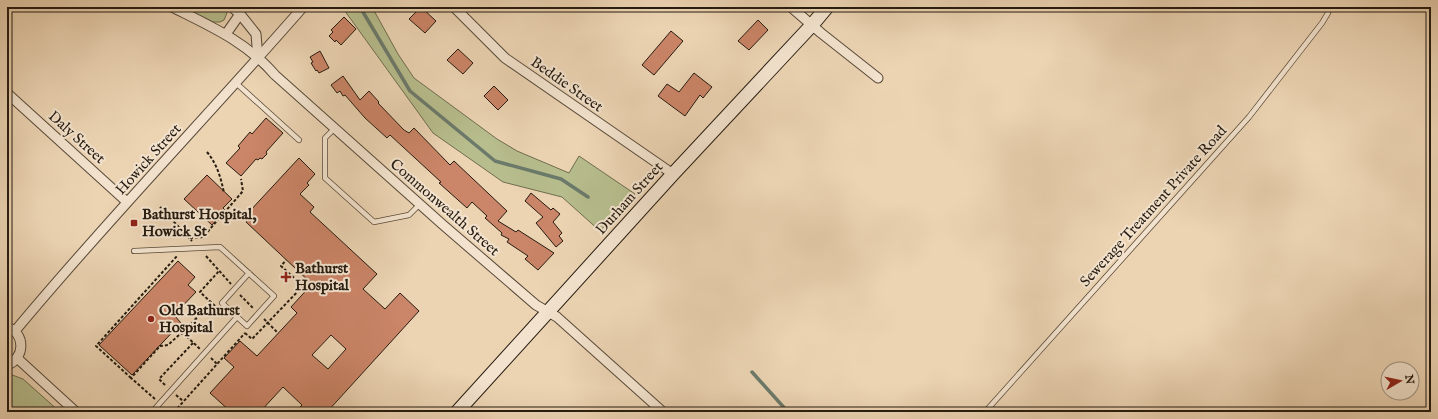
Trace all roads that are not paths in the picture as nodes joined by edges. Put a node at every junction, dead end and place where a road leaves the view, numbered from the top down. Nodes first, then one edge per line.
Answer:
1 (172, 7) edge
2 (232, 7) edge
3 (303, 7) edge
4 (454, 7) edge
5 (791, 7) edge
6 (827, 7) edge
7 (1329, 7) edge
8 (240, 14) junction
9 (812, 25) junction
10 (226, 34) junction
11 (258, 58) junction
12 (878, 78) dead end
13 (236, 83) junction
14 (7, 93) edge
15 (335, 128) junction
16 (299, 140) dead end
17 (673, 174) junction
18 (127, 202) junction
19 (420, 204) junction
20 (134, 251) dead end
21 (249, 274) junction
22 (547, 311) junction
23 (237, 317) junction
24 (11, 329) edge
25 (18, 358) junction
26 (7, 365) edge
27 (76, 412) edge
28 (152, 412) edge
29 (457, 412) edge
30 (663, 412) edge
31 (985, 412) edge

1 - 10 street, Commonwealth Street
2 - 8 street
3 - 11 street, Howick Street
4 - 17 street, Beddie Street
5 - 9 street
6 - 9 main road, Durham Street
7 - 31 lane, Sewerage Treatment Private Road
8 - 10 street
8 - 11 street
9 - 12 street
9 - 17 main road, Durham Street
10 - 11 street, Commonwealth Street
11 - 13 street, Howick Street
11 - 15 street, Commonwealth Street
13 - 16 lane
13 - 18 street, Howick Street
14 - 18 street, Daly Street
15 - 19 street, Commonwealth Street
15 - 19 lane
17 - 22 main road, Durham Street
18 - 24 street, Howick Street
19 - 22 street, Commonwealth Street
20 - 21 lane
21 - 23 lane
21 - 23 lane
22 - 29 main road, Durham Street
22 - 30 street, Commonwealth Street
23 - 28 lane
24 - 25 street
25 - 26 street
25 - 27 street

